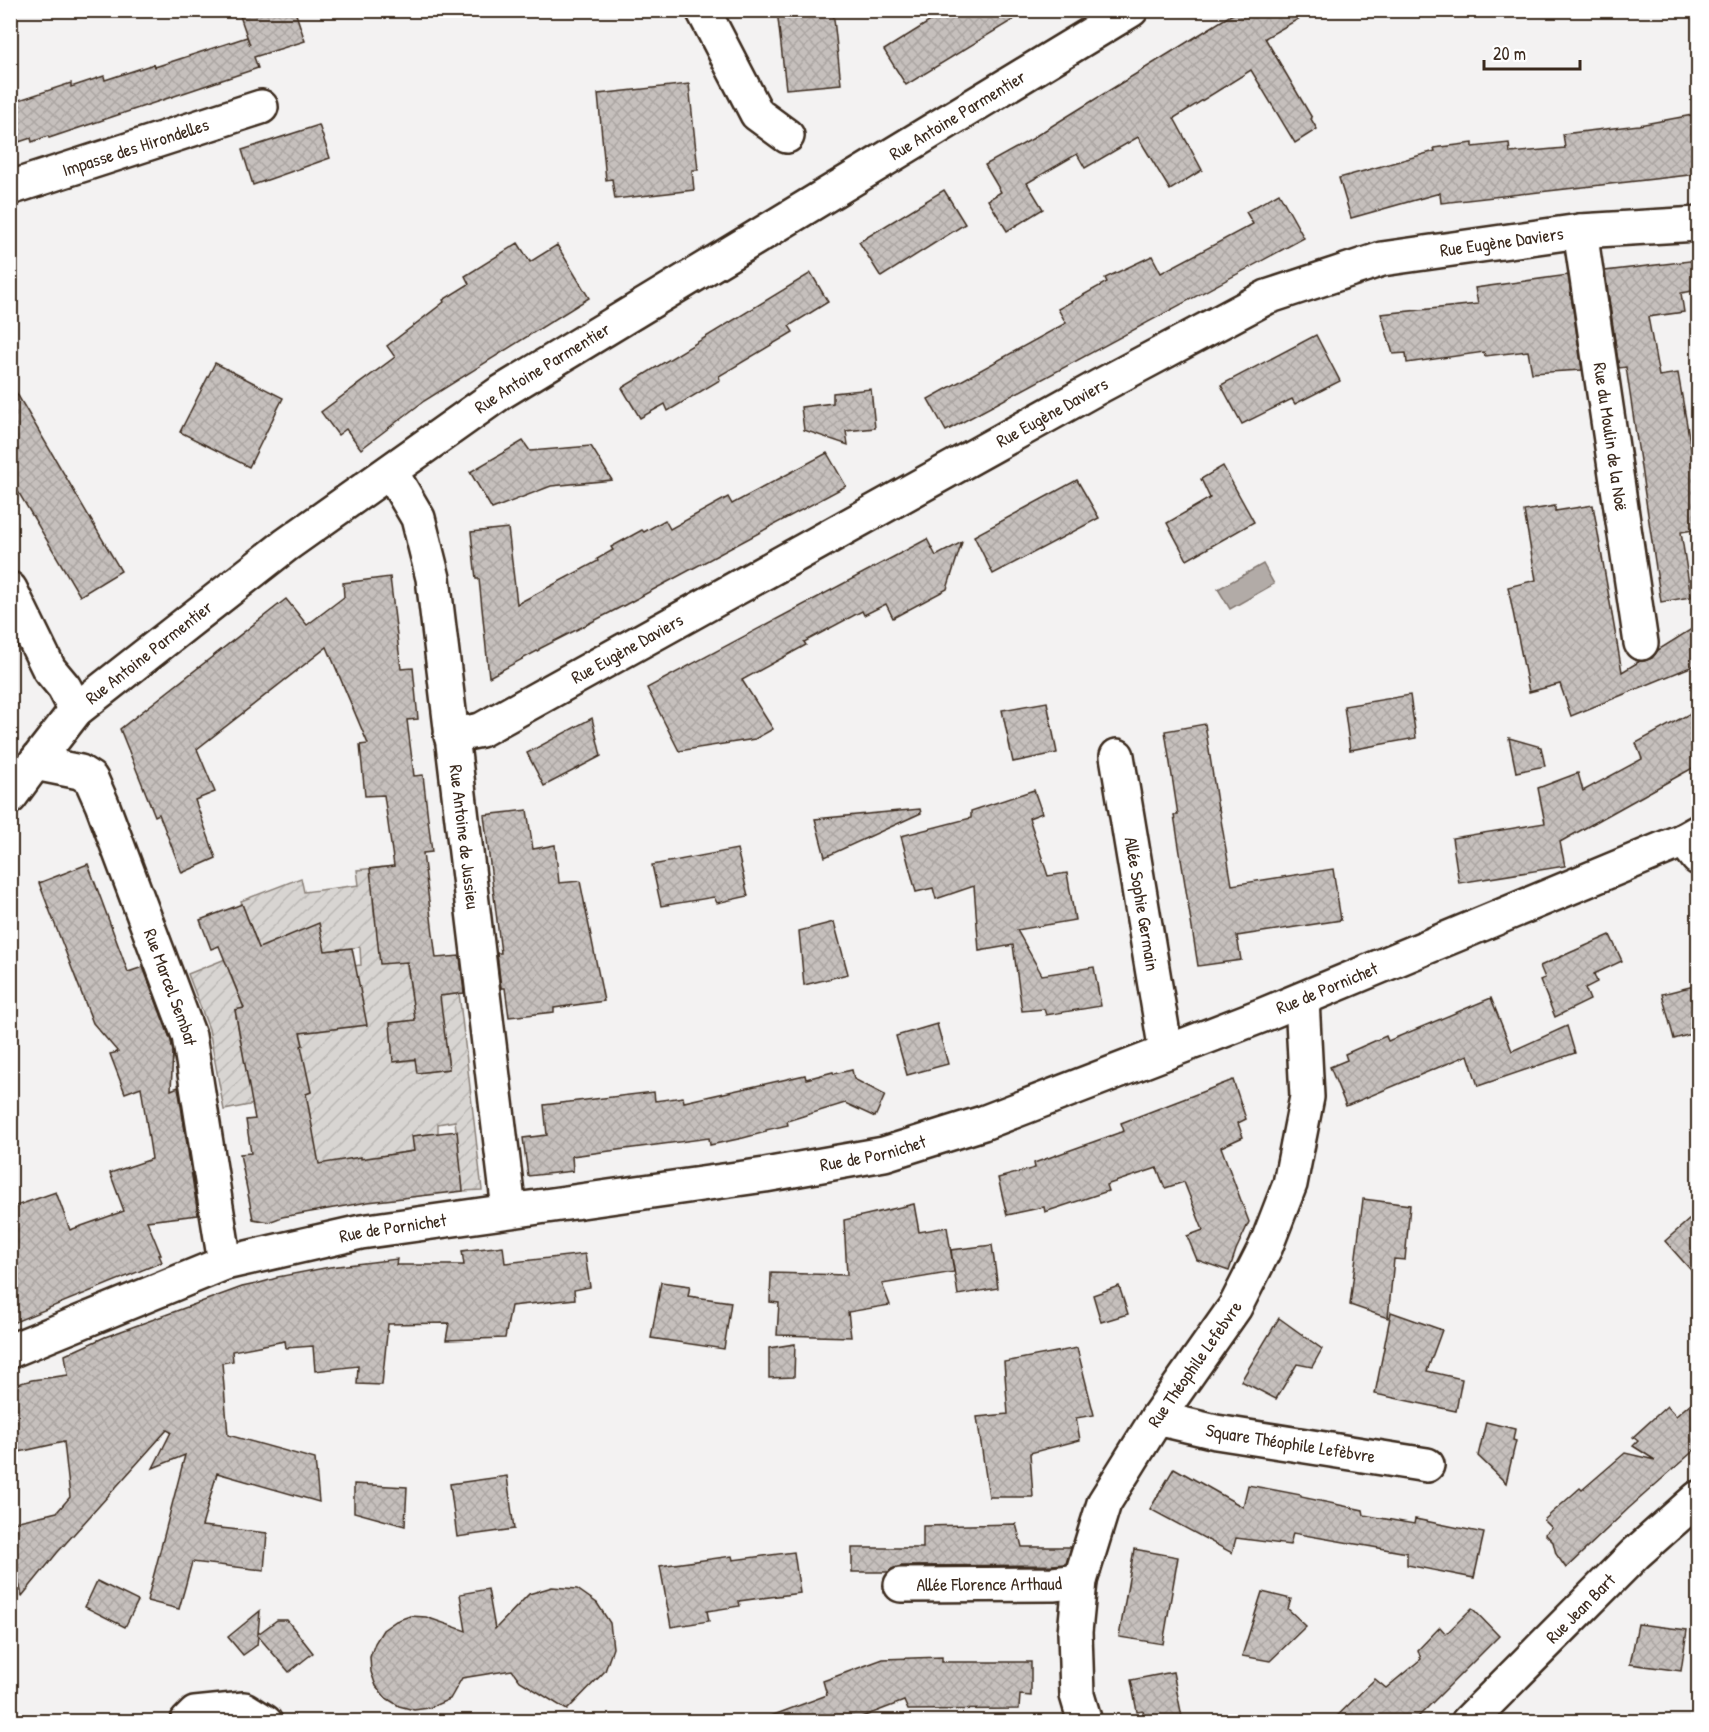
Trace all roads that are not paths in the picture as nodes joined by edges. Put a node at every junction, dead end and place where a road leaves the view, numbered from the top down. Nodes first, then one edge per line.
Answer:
1 (703, 10) edge
2 (1131, 10) edge
3 (261, 107) dead end
4 (788, 136) dead end
5 (10, 188) edge
6 (1698, 224) edge
7 (1580, 231) junction
8 (391, 472) junction
9 (10, 588) edge
10 (1641, 643) dead end
11 (76, 710) junction
12 (451, 736) junction
13 (1117, 756) dead end
14 (35, 762) junction
15 (10, 797) edge
16 (1694, 844) edge
17 (1302, 1000) junction
18 (1166, 1052) junction
19 (509, 1210) junction
20 (225, 1263) junction
21 (10, 1351) edge
22 (1157, 1418) junction
23 (1427, 1465) dead end
24 (1698, 1498) edge
25 (1080, 1581) junction
26 (900, 1585) dead end
27 (187, 1722) edge
28 (265, 1722) edge
29 (1085, 1722) edge
30 (1468, 1722) edge

1 - 4 street
2 - 8 street, Rue Antoine Parmentier
3 - 5 street, Impasse des Hirondelles
6 - 7 street, Rue Eugène Daviers
7 - 10 street, Rue du Moulin de la Noë
7 - 12 street, Rue Eugène Daviers
8 - 11 street, Rue Antoine Parmentier
8 - 12 street, Rue Antoine de Jussieu
9 - 11 street
11 - 14 street, Rue Antoine Parmentier
12 - 19 street, Rue Antoine de Jussieu
13 - 18 street, Allée Sophie Germain
14 - 15 street, Rue Antoine Parmentier
14 - 20 street, Rue Marcel Sembat
16 - 17 street, Rue de Pornichet
17 - 18 street, Rue de Pornichet
17 - 22 street, Rue Théophile Lefebvre
18 - 19 street, Rue de Pornichet
19 - 20 street, Rue de Pornichet
20 - 21 street, Rue de Pornichet
22 - 23 street, Square Théophile Lefèbvre
22 - 25 street, Rue Théophile Lefebvre
24 - 30 street, Rue Jean Bart
25 - 26 street, Allée Florence Arthaud
25 - 29 street, Rue Théophile Lefebvre
27 - 28 street

